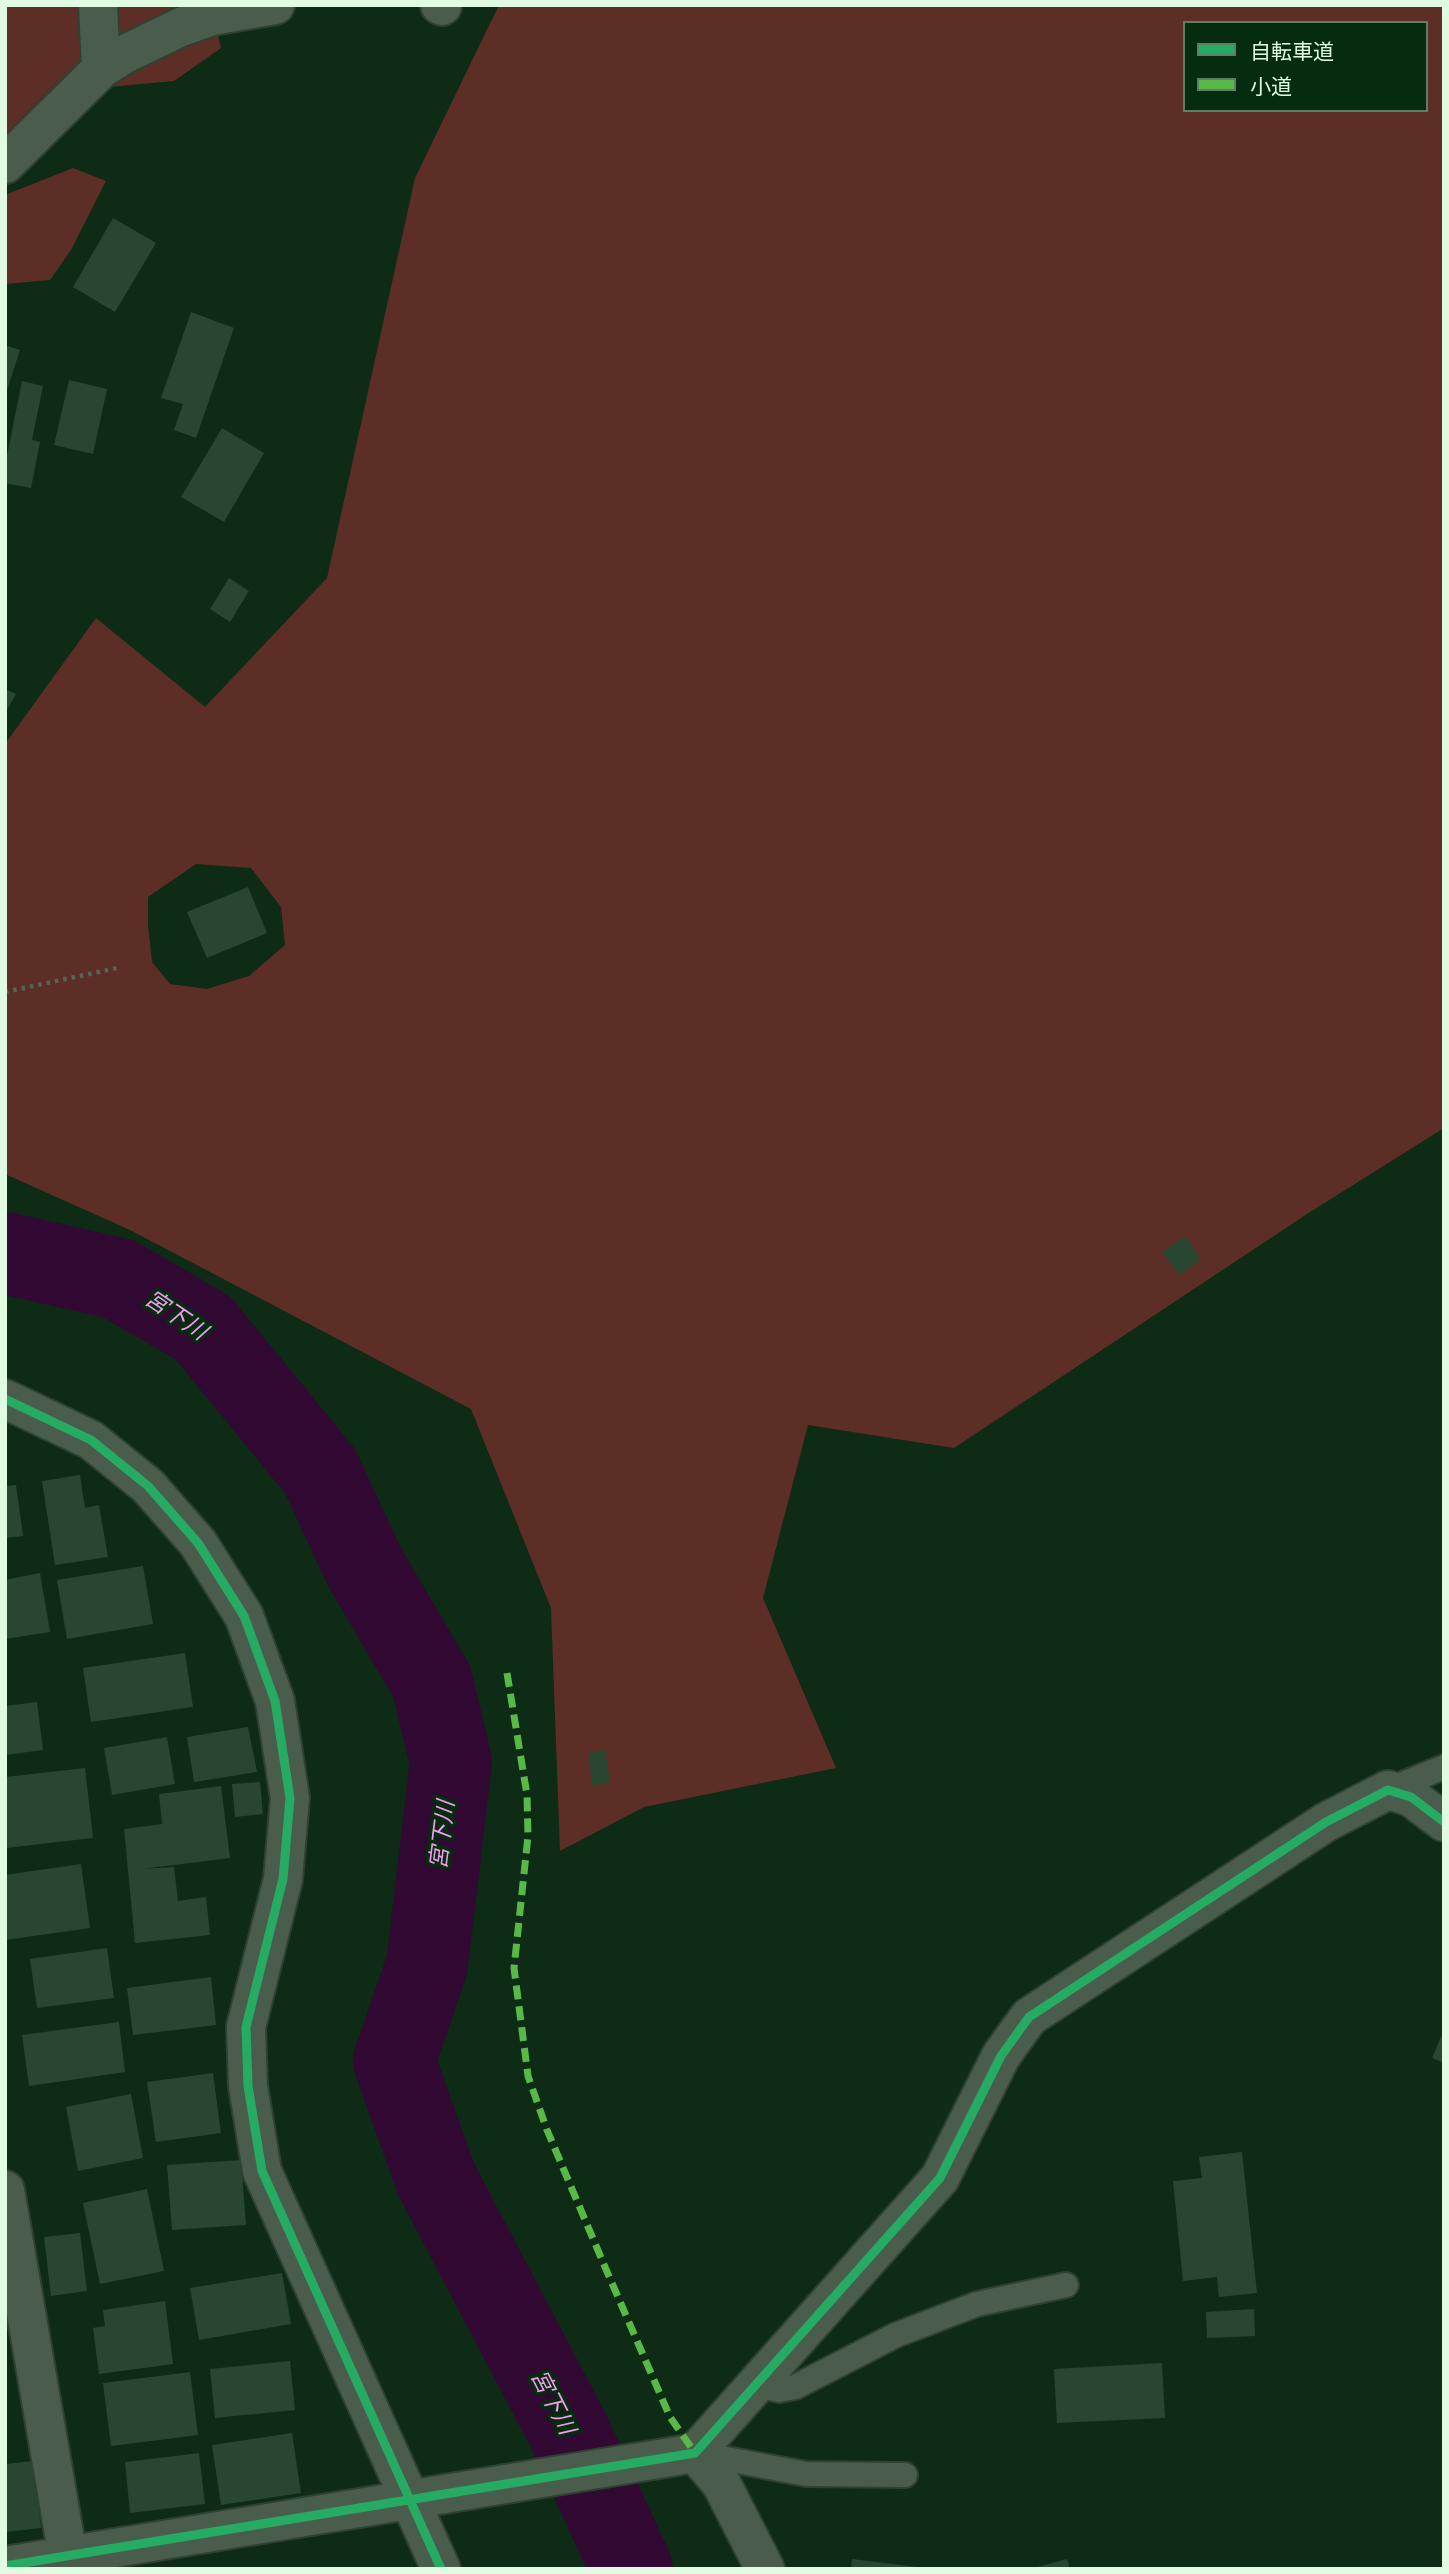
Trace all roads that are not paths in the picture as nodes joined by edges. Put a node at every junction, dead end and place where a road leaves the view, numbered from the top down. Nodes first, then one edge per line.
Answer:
1 (98, 5) edge
2 (275, 5) edge
3 (101, 69) junction
4 (5, 164) edge
5 (5, 1399) edge
6 (1444, 1767) edge
7 (1388, 1790) junction
8 (1444, 1822) edge
9 (5, 2190) edge
10 (1066, 2285) dead end
11 (758, 2385) junction
12 (677, 2456) junction
13 (905, 2475) dead end
14 (411, 2501) junction
15 (68, 2562) edge
16 (5, 2566) edge
17 (440, 2569) edge
18 (765, 2569) edge

1 - 3 street
2 - 3 street
3 - 4 street
5 - 14 street
6 - 7 lane
7 - 8 street
7 - 11 street
9 - 15 street
10 - 11 lane
11 - 12 street
12 - 13 lane
12 - 14 street
12 - 18 street
14 - 15 street
14 - 17 street
15 - 16 street

